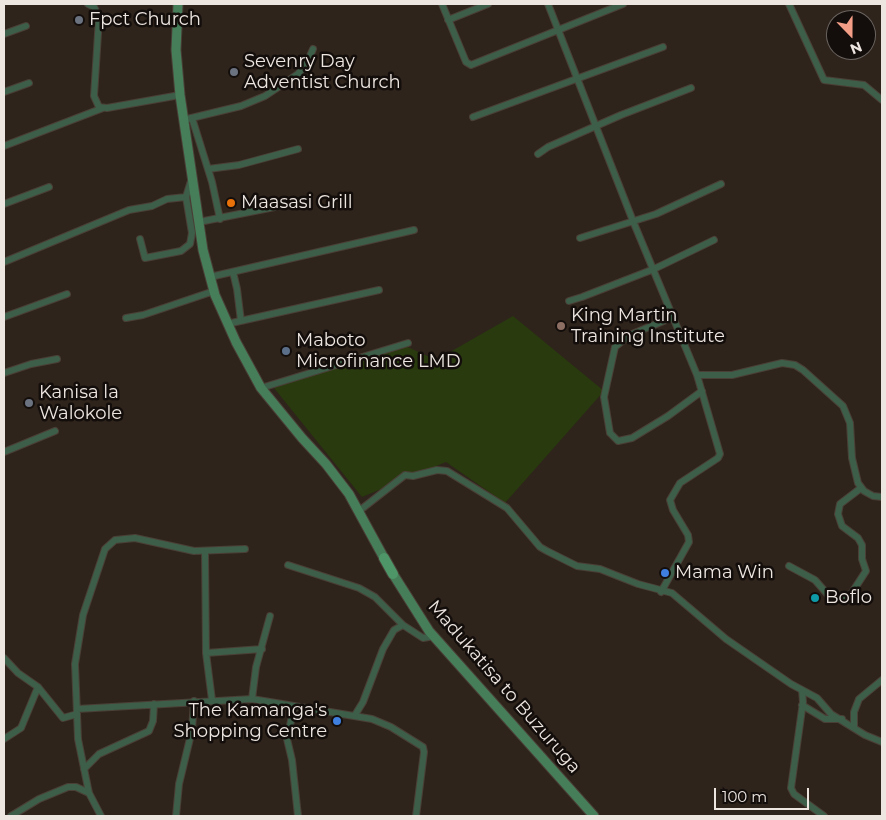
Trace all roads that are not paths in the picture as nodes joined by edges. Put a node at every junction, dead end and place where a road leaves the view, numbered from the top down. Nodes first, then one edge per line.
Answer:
1 (88, 4) edge
2 (178, 4) edge
3 (442, 4) edge
4 (488, 4) edge
5 (548, 4) edge
6 (623, 4) edge
7 (789, 4) edge
8 (448, 20) junction
9 (26, 26) dead end
10 (559, 29) junction
11 (4, 34) edge
12 (663, 47) dead end
13 (313, 49) dead end
14 (578, 78) junction
15 (29, 83) dead end
16 (691, 88) dead end
17 (4, 92) edge
18 (180, 95) junction
19 (882, 100) edge
20 (104, 108) junction
21 (473, 117) dead end
22 (188, 119) junction
23 (596, 126) junction
24 (4, 146) edge
25 (298, 149) dead end
26 (538, 154) dead end
27 (208, 168) junction
28 (191, 181) junction
29 (721, 184) dead end
30 (49, 187) dead end
31 (186, 197) junction
32 (305, 201) dead end
33 (4, 204) edge
34 (220, 219) junction
35 (633, 221) junction
36 (199, 222) junction
37 (414, 230) dead end
38 (580, 238) dead end
39 (140, 239) dead end
40 (714, 240) dead end
41 (4, 262) edge
42 (654, 269) junction
43 (233, 272) junction
44 (210, 278) junction
45 (379, 290) dead end
46 (214, 291) junction
47 (67, 294) dead end
48 (568, 301) dead end
49 (4, 316) edge
50 (673, 317) junction
51 (126, 318) dead end
52 (241, 321) junction
53 (227, 324) junction
54 (408, 344) dead end
55 (57, 359) dead end
56 (4, 373) edge
57 (697, 375) junction
58 (261, 388) junction
59 (702, 391) junction
60 (55, 432) dead end
61 (4, 452) edge
62 (861, 488) junction
63 (882, 497) edge
64 (359, 511) junction
65 (245, 549) dead end
66 (205, 551) junction
67 (384, 558) joint
68 (288, 565) dead end
69 (789, 566) dead end
70 (392, 574) joint
71 (661, 592) junction
72 (270, 616) dead end
73 (403, 625) junction
74 (435, 636) junction
75 (262, 649) junction
76 (206, 653) junction
77 (4, 658) edge
78 (882, 680) edge
79 (38, 687) junction
80 (802, 690) junction
81 (252, 699) junction
82 (212, 700) junction
83 (194, 701) junction
84 (154, 704) junction
85 (802, 705) junction
86 (294, 707) junction
87 (77, 712) junction
88 (355, 715) junction
89 (842, 720) junction
90 (854, 727) junction
91 (4, 739) edge
92 (882, 742) edge
93 (84, 769) junction
94 (90, 793) junction
95 (11, 816) edge
96 (101, 816) edge
97 (176, 816) edge
98 (298, 816) edge
99 (416, 816) edge
100 (594, 816) edge
101 (824, 816) edge

1 - 20 street
2 - 18 main road, Madukatisa to Buzuruga
3 - 8 street
4 - 8 street
5 - 10 street
6 - 10 street
7 - 19 street
8 - 10 street
9 - 11 street
10 - 14 street
12 - 14 street
13 - 22 street
14 - 21 street
14 - 23 street
15 - 17 street
16 - 23 street
18 - 20 street
18 - 22 main road, Madukatisa to Buzuruga
20 - 24 street
22 - 27 street
22 - 28 main road, Madukatisa to Buzuruga
23 - 26 street
23 - 35 street
25 - 27 street
27 - 34 street
28 - 31 street
28 - 36 main road, Madukatisa to Buzuruga
29 - 35 street
30 - 33 street
31 - 39 street
31 - 41 street
32 - 34 street
34 - 36 street
35 - 38 street
35 - 42 street
36 - 44 main road, Madukatisa to Buzuruga
37 - 43 street
40 - 42 street
42 - 48 street
42 - 50 street
43 - 44 street
43 - 52 street
44 - 46 main road, Madukatisa to Buzuruga
45 - 52 street
46 - 51 street
46 - 53 main road, Madukatisa to Buzuruga
47 - 49 street
50 - 57 street
50 - 59 street
52 - 53 street
53 - 58 main road, Madukatisa to Buzuruga
54 - 58 street
55 - 56 street
57 - 59 street
57 - 62 street
58 - 64 main road, Madukatisa to Buzuruga
59 - 71 street
60 - 61 street
62 - 63 street
62 - 69 street
64 - 67 main road, Madukatisa to Buzuruga
64 - 71 street
65 - 66 street
66 - 76 street
66 - 87 street
67 - 70 main road, Madukatisa to Buzuruga
68 - 73 street
70 - 74 main road, Madukatisa to Buzuruga
71 - 80 street
72 - 75 street
73 - 74 street
73 - 88 street
74 - 100 main road, Madukatisa to Buzuruga
75 - 76 street
75 - 81 street
76 - 82 street
77 - 79 street
78 - 90 street
79 - 87 street
79 - 91 street
80 - 85 street
80 - 89 street
81 - 82 street
81 - 86 street
82 - 83 street
83 - 84 street
83 - 97 street
84 - 87 street
84 - 93 street
85 - 89 street
85 - 101 street
86 - 88 street
86 - 98 street
87 - 93 street
88 - 99 street
89 - 90 street
90 - 92 street
93 - 94 street
94 - 95 street
94 - 96 street

